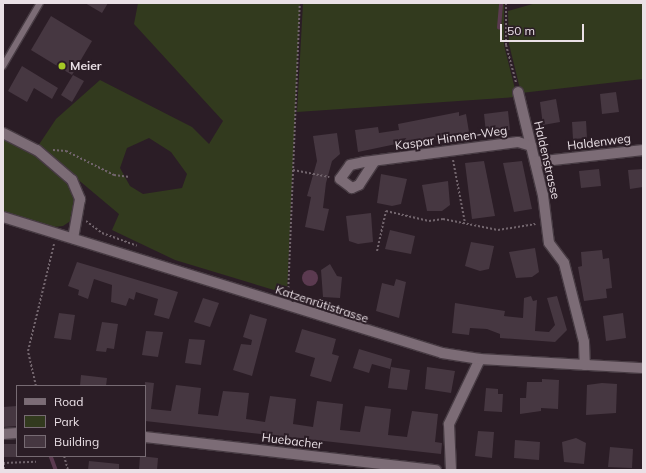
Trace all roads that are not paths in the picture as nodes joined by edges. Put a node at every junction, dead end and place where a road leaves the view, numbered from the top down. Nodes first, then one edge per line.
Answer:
1 (40, 3) edge
2 (3, 66) edge
3 (518, 92) road end
4 (3, 133) edge
5 (530, 146) junction
6 (643, 150) edge
7 (374, 162) junction
8 (535, 162) junction
9 (3, 217) edge
10 (73, 238) junction
11 (480, 359) junction
12 (585, 365) junction
13 (643, 368) edge
14 (16, 433) edge
15 (3, 434) edge
16 (146, 437) edge
17 (436, 470) edge
18 (451, 470) edge

1 - 2 lane
3 - 5 street, Haldenstrasse
4 - 10 street
5 - 7 street, Kaspar Hinnen-Weg
5 - 8 street, Haldenstrasse
6 - 8 street, Haldenweg
7 - 7 street, Kaspar Hinnen-Weg
8 - 12 street, Haldenstrasse
9 - 10 street, Katzenrütistrasse
10 - 11 street, Katzenrütistrasse
11 - 12 street, Katzenrütistrasse
11 - 18 street
12 - 13 street, Katzenrütistrasse
14 - 15 street
16 - 17 street, Huebacher

